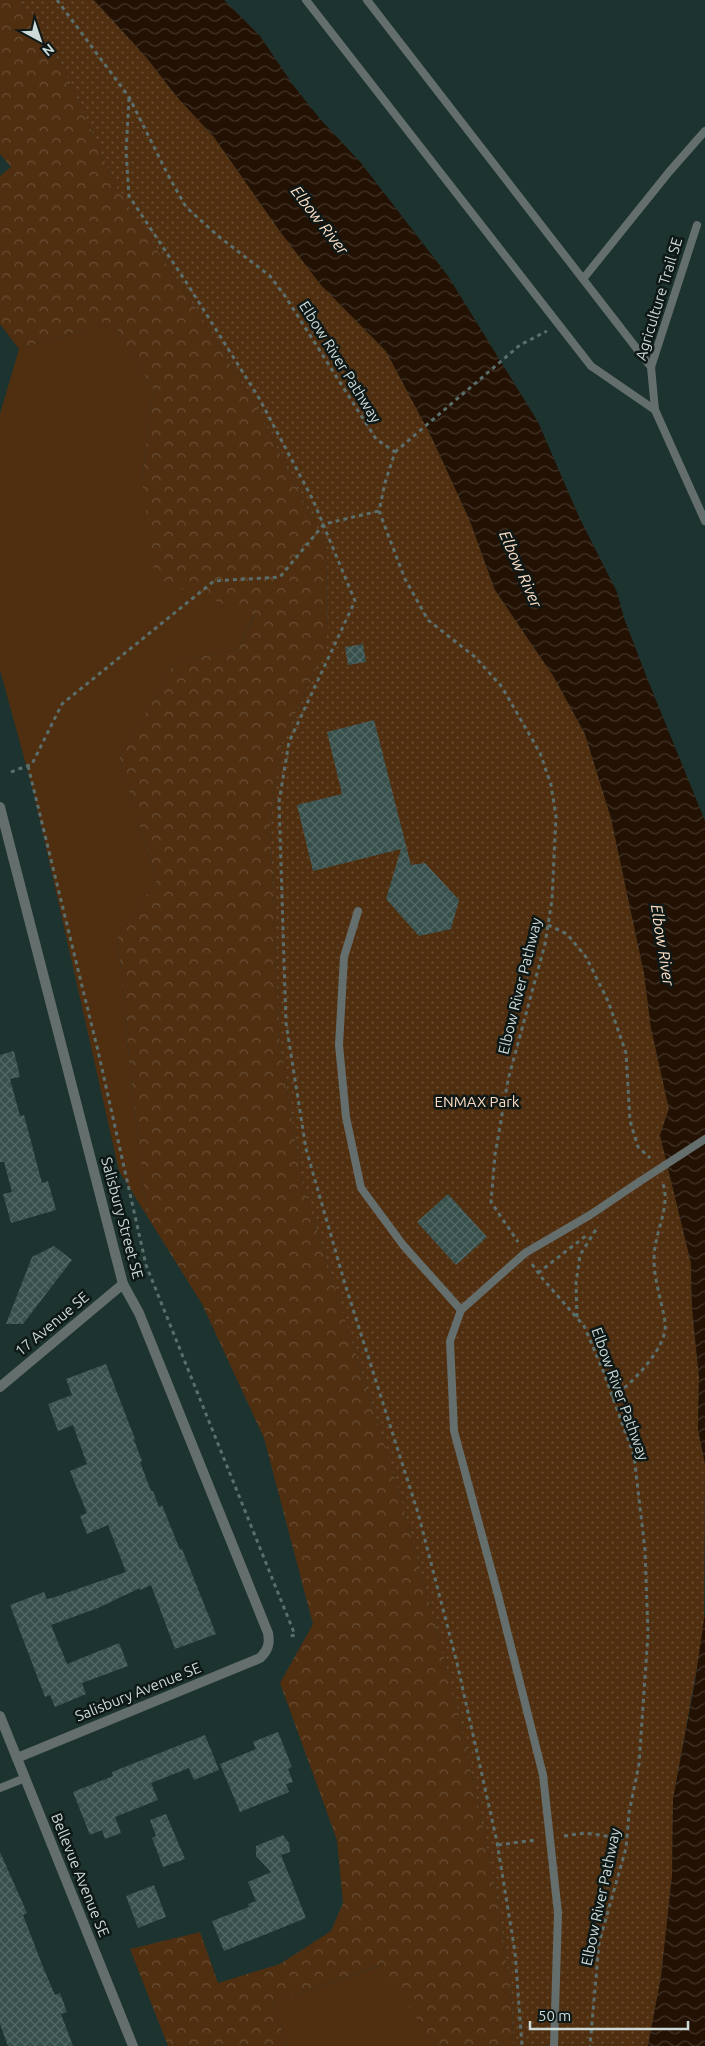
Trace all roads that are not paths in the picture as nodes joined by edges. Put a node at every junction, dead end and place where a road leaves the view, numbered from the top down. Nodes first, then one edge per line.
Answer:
1 (306, 0) edge
2 (367, 0) edge
3 (705, 131) edge
4 (697, 225) dead end
5 (583, 279) junction
6 (651, 367) junction
7 (654, 410) junction
8 (705, 521) edge
9 (0, 807) edge
10 (358, 911) dead end
11 (705, 1139) edge
12 (123, 1284) junction
13 (461, 1310) junction
14 (0, 1387) edge
15 (268, 1650) joint
16 (0, 1716) edge
17 (17, 1758) junction
18 (25, 1778) junction
19 (0, 1788) edge
20 (133, 2046) edge
21 (554, 2046) edge

1 - 7 lane
2 - 5 lane
3 - 5 lane
4 - 6 lane, Agriculture Trail SE
5 - 6 lane
6 - 7 lane, Agriculture Trail SE
7 - 8 lane, Agriculture Trail SE
9 - 12 street, Salisbury Street SE
10 - 13 lane
11 - 13 lane, bridge
12 - 14 street, 17 Avenue SE
12 - 15 street, Salisbury Street SE
13 - 21 lane
15 - 17 street, Salisbury Avenue SE
16 - 17 street, Bellevue Avenue SE
17 - 18 street, Bellevue Avenue SE
18 - 19 lane
18 - 20 street, Bellevue Avenue SE

